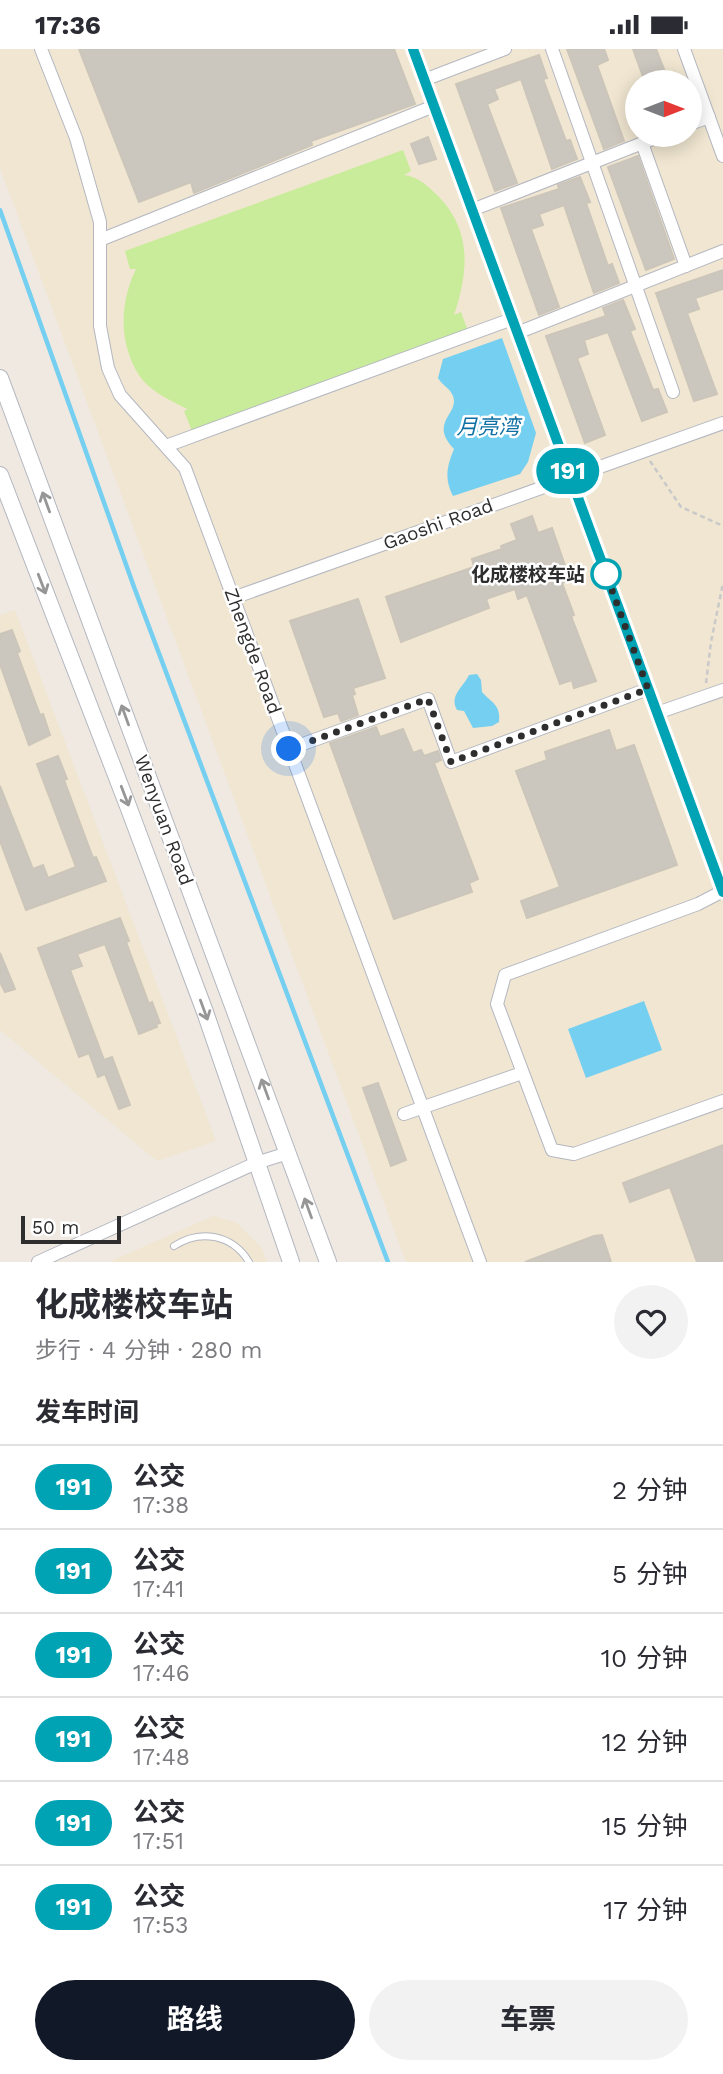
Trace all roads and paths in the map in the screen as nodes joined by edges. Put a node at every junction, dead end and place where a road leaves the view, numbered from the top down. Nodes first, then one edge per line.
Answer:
1 (41, 49) edge
2 (413, 49) edge
3 (505, 49) edge
4 (552, 49) edge
5 (684, 49) edge
6 (424, 80) junction
7 (434, 106) junction
8 (709, 117) junction
9 (702, 120) edge
10 (632, 147) edge
11 (643, 147) edge
12 (723, 156) edge
13 (593, 162) junction
14 (472, 210) junction
15 (100, 240) junction
16 (723, 251) edge
17 (686, 265) junction
18 (637, 284) junction
19 (512, 319) junction
20 (517, 333) junction
21 (0, 378) edge
22 (673, 392) dead end
23 (723, 423) edge
24 (166, 446) junction
25 (643, 451) junction
26 (0, 475) edge
27 (570, 476) junction
28 (723, 526) edge
29 (723, 583) edge
30 (233, 599) junction
31 (648, 689) junction
32 (723, 689) edge
33 (704, 696) junction
34 (657, 713) junction
35 (289, 749) junction
36 (723, 892) edge
37 (522, 1073) junction
38 (723, 1101) edge
39 (423, 1107) junction
40 (404, 1114) dead end
41 (288, 1153) junction
42 (256, 1163) junction
43 (174, 1246) dead end
44 (38, 1262) edge
45 (249, 1262) edge
46 (291, 1262) edge
47 (328, 1262) edge
48 (480, 1262) edge

1 - 15 street, Zhengde Road
2 - 6 street
3 - 6 street
4 - 13 street
5 - 8 street
6 - 7 street
7 - 14 street
7 - 15 street
8 - 9 street
8 - 12 street
10 - 13 street
11 - 17 street
13 - 14 street
13 - 18 street
14 - 19 street
15 - 24 street, Zhengde Road
16 - 17 street
17 - 18 street
18 - 20 street
18 - 22 street
19 - 20 street
19 - 24 street
20 - 27 street
41 -> 21 main road, Wenyuan Road
23 - 25 street, Gaoshi Road
24 - 30 street, Zhengde Road
25 - 27 street, Gaoshi Road
25 - 28 path
26 -> 42 main road, Wenyuan Road
27 - 30 street, Gaoshi Road
27 - 31 street
29 - 33 path
30 - 35 street, Zhengde Road
31 - 34 street
31 - 35 street
32 - 33 street
33 - 34 street
34 - 36 street
35 - 39 street, Zhengde Road
36 - 37 street
37 - 38 street
37 - 39 street
39 - 40 street
39 - 48 street, Zhengde Road
41 - 42 street
47 -> 41 main road, Wenyuan Road
42 - 44 street
42 - 46 main road, Wenyuan Road
43 - 45 lane

